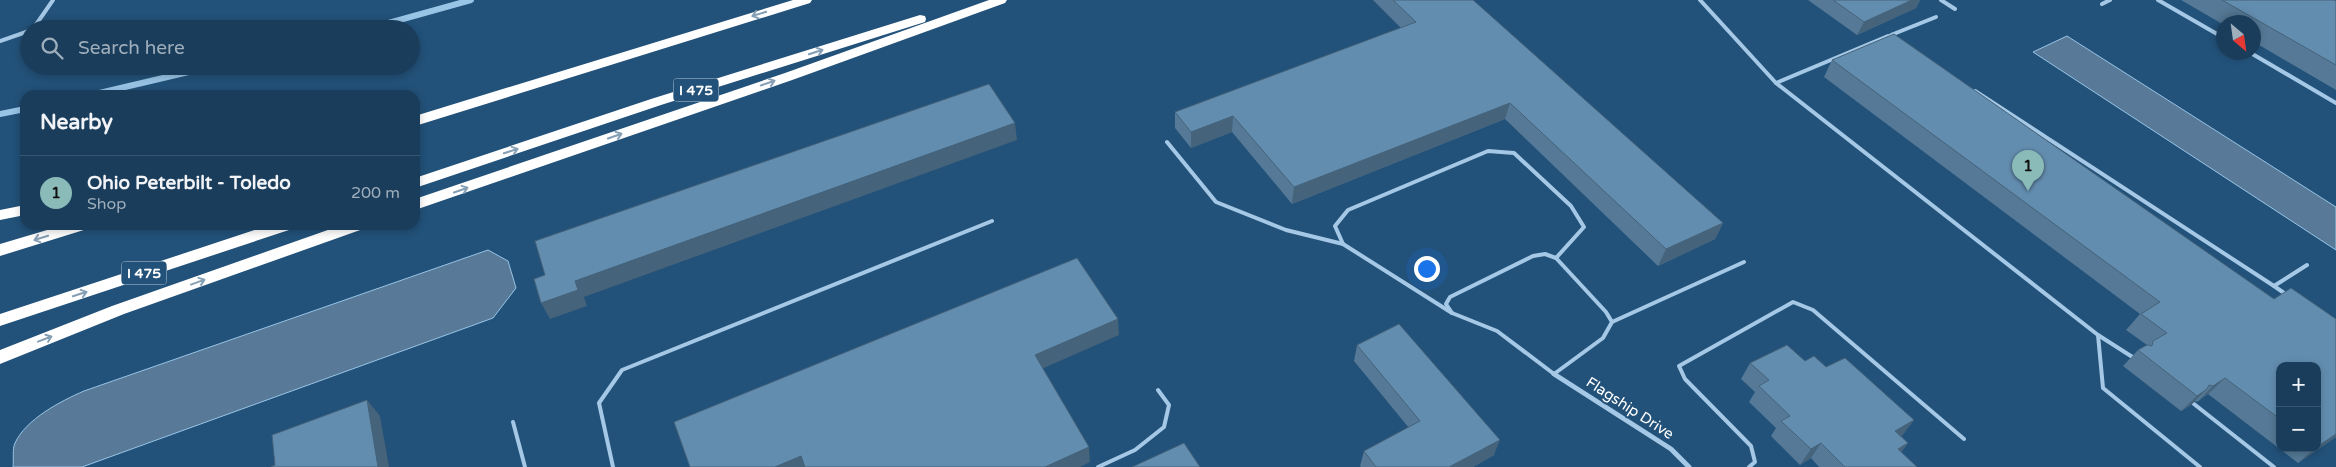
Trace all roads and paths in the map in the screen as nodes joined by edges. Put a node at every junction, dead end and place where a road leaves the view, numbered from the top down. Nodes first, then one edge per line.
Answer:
1 (53, 0) edge
2 (806, 0) edge
3 (977, 0) edge
4 (1001, 0) edge
5 (1700, 0) edge
6 (1941, 0) edge
7 (2110, 0) edge
8 (2158, 0) edge
9 (2102, 4) dead end
10 (1955, 9) dead end
11 (1936, 17) dead end
12 (39, 20) edge
13 (2216, 33) edge
14 (20, 35) edge
15 (1890, 35) junction
16 (0, 41) edge
17 (1898, 41) edge
18 (655, 47) junction
19 (2261, 59) edge
20 (1776, 83) junction
21 (1974, 90) edge
22 (2336, 103) edge
23 (420, 111) edge
24 (420, 119) edge
25 (1167, 142) dead end
26 (420, 181) edge
27 (420, 204) edge
28 (20, 211) edge
29 (0, 215) edge
30 (992, 221) dead end
31 (66, 230) edge
32 (272, 230) edge
33 (344, 230) edge
34 (1343, 244) junction
35 (0, 250) edge
36 (1556, 258) junction
37 (1744, 262) dead end
38 (2307, 265) dead end
39 (2274, 286) junction
40 (2290, 297) edge
41 (1452, 313) junction
42 (0, 320) edge
43 (1612, 322) junction
44 (2098, 335) junction
45 (0, 357) edge
46 (2135, 359) dead end
47 (1554, 374) junction
48 (1158, 390) dead end
49 (2194, 404) edge
50 (513, 422) dead end
51 (1964, 439) dead end
52 (525, 467) edge
53 (614, 467) edge
54 (1098, 467) edge
55 (1689, 467) edge
56 (1749, 467) edge
57 (2200, 467) edge
58 (2274, 467) edge

1 - 12 lane
2 -> 18 highway
26 -> 3 highway, I 475
27 -> 4 highway
5 - 20 lane
6 - 10 lane
7 - 9 lane
8 - 13 lane
11 - 15 lane
14 - 16 lane
15 - 17 lane
15 - 20 lane
18 - 23 highway
18 - 24 highway
19 - 22 lane
20 - 44 lane
21 - 39 lane
25 - 34 lane
28 - 29 highway
30 - 53 lane
31 -> 35 highway
42 -> 32 highway, I 475
45 -> 33 highway
34 - 36 lane
34 - 41 lane
36 - 41 lane
36 - 43 lane
37 - 43 lane
38 - 39 lane
39 - 40 lane
41 - 47 lane
43 - 47 lane
44 - 46 lane
44 - 57 lane
47 - 55 street, Flagship Drive
48 - 54 lane
49 - 58 lane
50 - 52 lane
51 - 56 lane

